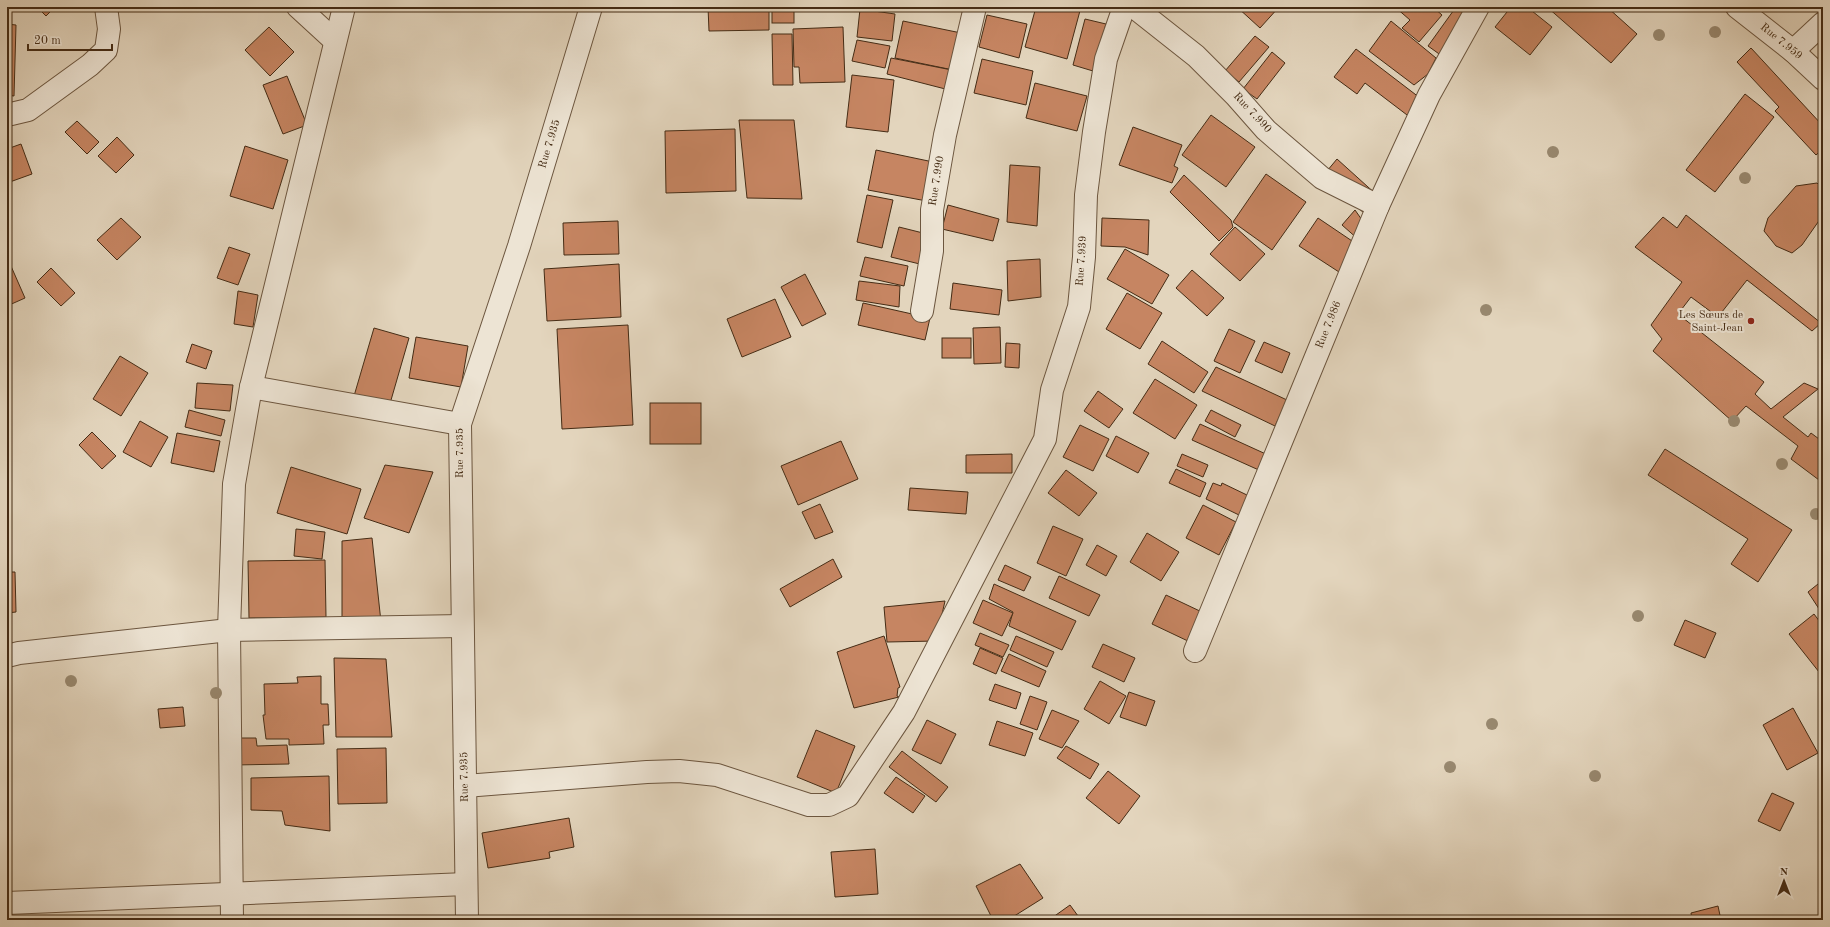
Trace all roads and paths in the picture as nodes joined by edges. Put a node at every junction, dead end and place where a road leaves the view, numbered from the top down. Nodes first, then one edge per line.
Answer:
1 (106, 7) edge
2 (298, 7) edge
3 (344, 7) edge
4 (591, 7) edge
5 (974, 7) edge
6 (1124, 7) edge
7 (1134, 7) edge
8 (1478, 7) edge
9 (1737, 7) edge
10 (1823, 24) edge
11 (336, 41) junction
12 (1793, 51) junction
13 (1823, 79) edge
14 (7, 115) edge
15 (1378, 206) junction
16 (922, 311) dead end
17 (251, 387) junction
18 (460, 424) junction
19 (462, 626) junction
20 (228, 630) junction
21 (1195, 651) dead end
22 (7, 656) edge
23 (465, 786) junction
24 (466, 884) junction
25 (231, 894) junction
26 (7, 902) edge
27 (232, 920) edge
28 (467, 920) edge

1 - 14 street
2 - 11 street
3 - 11 street
4 - 18 street, Rue 7.935
5 - 16 street, Rue 7.990
6 - 23 street, Rue 7.939
7 - 15 street, Rue 7.990
8 - 15 street, Rue 7.986
9 - 12 street, Rue 7.959
10 - 12 street
11 - 17 street
12 - 13 street, Rue 7.959
15 - 21 street, Rue 7.986
17 - 18 street
17 - 20 street
18 - 19 street, Rue 7.935
19 - 20 street
19 - 23 street, Rue 7.935
20 - 22 street
20 - 25 street
23 - 24 street, Rue 7.935
24 - 25 street
24 - 28 street, Rue 7.935
25 - 26 street
25 - 27 street

